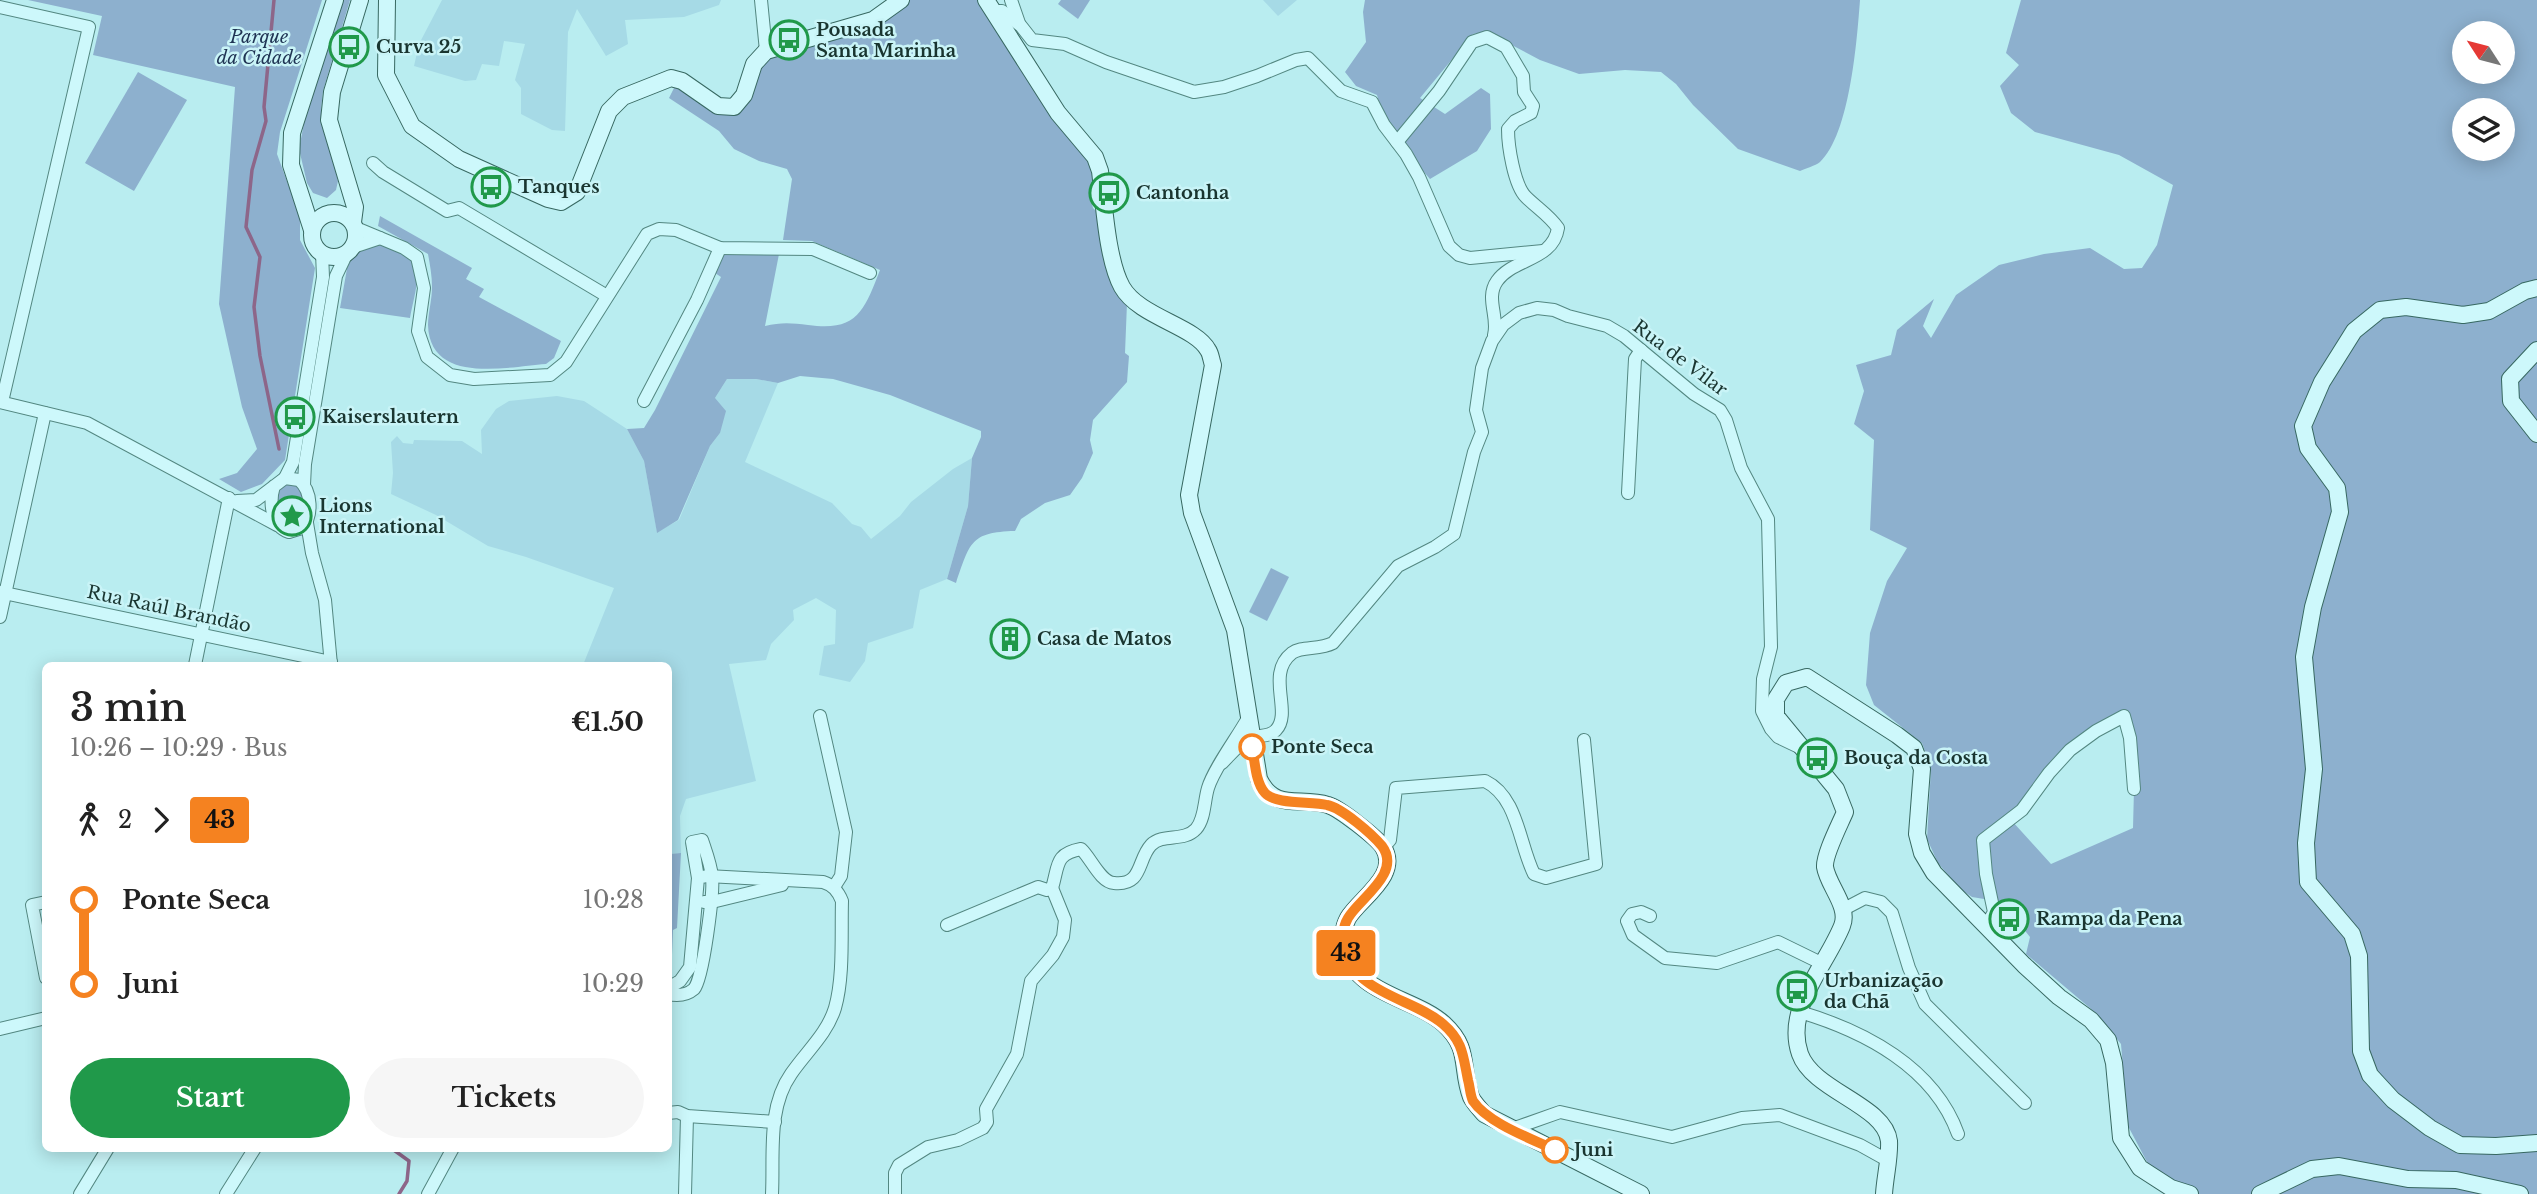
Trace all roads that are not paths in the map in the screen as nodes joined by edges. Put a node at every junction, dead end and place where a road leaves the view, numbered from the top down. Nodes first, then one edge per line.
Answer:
1 (335, 0) edge
2 (360, 0) edge
3 (387, 0) edge
4 (761, 0) edge
5 (901, 0) edge
6 (1011, 0) edge
7 (990, 5) edge
8 (0, 7) edge
9 (1021, 26) junction
10 (766, 51) junction
11 (1397, 142) junction
12 (373, 163) dead end
13 (349, 191) junction
14 (301, 195) junction
15 (331, 213) junction
16 (354, 225) junction
17 (312, 230) junction
18 (380, 238) junction
19 (720, 248) junction
20 (350, 250) junction
21 (1543, 251) junction
22 (322, 253) junction
23 (870, 273) dead end
24 (2537, 288) edge
25 (607, 296) junction
26 (1492, 341) junction
27 (1641, 350) junction
28 (2537, 350) edge
29 (643, 401) dead end
30 (1, 402) edge
31 (45, 413) junction
32 (2537, 434) edge
33 (285, 478) junction
34 (304, 485) junction
35 (274, 486) junction
36 (1629, 493) dead end
37 (232, 500) junction
38 (307, 523) junction
39 (277, 525) junction
40 (289, 532) junction
41 (312, 553) junction
42 (3, 593) edge
43 (0, 617) edge
44 (201, 633) junction
45 (196, 662) edge
46 (323, 662) edge
47 (331, 662) edge
48 (820, 716) dead end
49 (1248, 719) junction
50 (1251, 738) junction
51 (1584, 740) dead end
52 (1801, 748) junction
53 (1222, 763) junction
54 (2134, 789) dead end
55 (1383, 848) junction
56 (712, 877) junction
57 (698, 878) junction
58 (796, 881) junction
59 (834, 887) junction
60 (1052, 888) junction
61 (697, 901) junction
62 (712, 902) junction
63 (42, 903) edge
64 (1843, 909) junction
65 (1650, 916) dead end
66 (947, 925) dead end
67 (1986, 926) junction
68 (42, 957) edge
69 (1821, 962) junction
70 (672, 986) edge
71 (672, 994) edge
72 (1800, 1012) junction
73 (42, 1019) edge
74 (0, 1029) edge
75 (2025, 1103) dead end
76 (672, 1113) edge
77 (687, 1116) junction
78 (775, 1122) junction
79 (1512, 1129) junction
80 (1958, 1134) dead end
81 (2537, 1143) edge
82 (106, 1152) edge
83 (252, 1152) edge
84 (450, 1152) edge
85 (1887, 1160) junction
86 (2456, 1180) junction
87 (80, 1194) edge
88 (226, 1194) edge
89 (428, 1194) edge
90 (685, 1194) edge
91 (772, 1194) edge
92 (895, 1194) edge
93 (1641, 1194) edge
94 (1884, 1194) edge
95 (2190, 1194) edge
96 (2260, 1194) edge
97 (2479, 1194) edge
98 (2520, 1194) edge

1 - 14 street
2 - 13 street
3 - 10 street
4 - 10 street
5 - 10 street
6 - 9 street
7 - 9 street
7 - 49 street
8 - 30 street
9 - 11 street
11 - 21 street
11 - 21 street
12 - 25 street
13 - 15 street
13 - 16 street
14 - 15 street
14 - 17 street
15 - 16 street
15 - 17 street
16 - 18 street
16 - 20 street
17 - 22 street
18 - 20 street
18 - 25 street
19 - 23 street
19 - 25 street
19 - 29 street
20 - 22 street
20 - 34 street
21 - 26 street
22 - 33 street
24 - 81 street
26 - 27 street, Rua de Vilar
26 - 50 street, Rua de Vilar
27 - 36 street
27 - 52 street, Rua de Vilar
28 - 32 street
30 - 31 street
31 - 37 street
31 - 42 street
33 - 34 street
33 - 35 street
34 - 38 street
35 - 37 street
35 - 39 street
37 - 39 street
37 - 44 street
38 - 40 street
38 - 41 street
39 - 40 street
40 - 41 street
41 - 47 street
42 - 43 street
42 - 44 street, Rua Raúl Brandão
44 - 45 street
44 - 46 street, Rua Raúl Brandão
48 - 59 street
49 - 50 street
49 - 53 street
50 - 53 street
50 - 55 street
51 - 55 street
52 - 64 street
52 - 67 street
53 - 60 street
54 - 67 street
55 - 79 street
56 - 57 street
56 - 57 street
56 - 58 street
56 - 62 street
57 - 61 street
58 - 59 street
58 - 62 street
59 - 78 street
60 - 66 street
60 - 92 street
61 - 62 street
61 - 70 street
62 - 71 street
63 - 68 street
64 - 69 street
64 - 75 street
65 - 69 street
67 - 95 street
69 - 72 street
72 - 80 street
72 - 85 street
73 - 74 street
76 - 77 street
77 - 78 street
77 - 90 street
78 - 91 street
79 - 85 street
79 - 93 street
82 - 87 street
83 - 88 street
84 - 89 street
85 - 94 street
86 - 96 street
86 - 97 street
86 - 98 street

